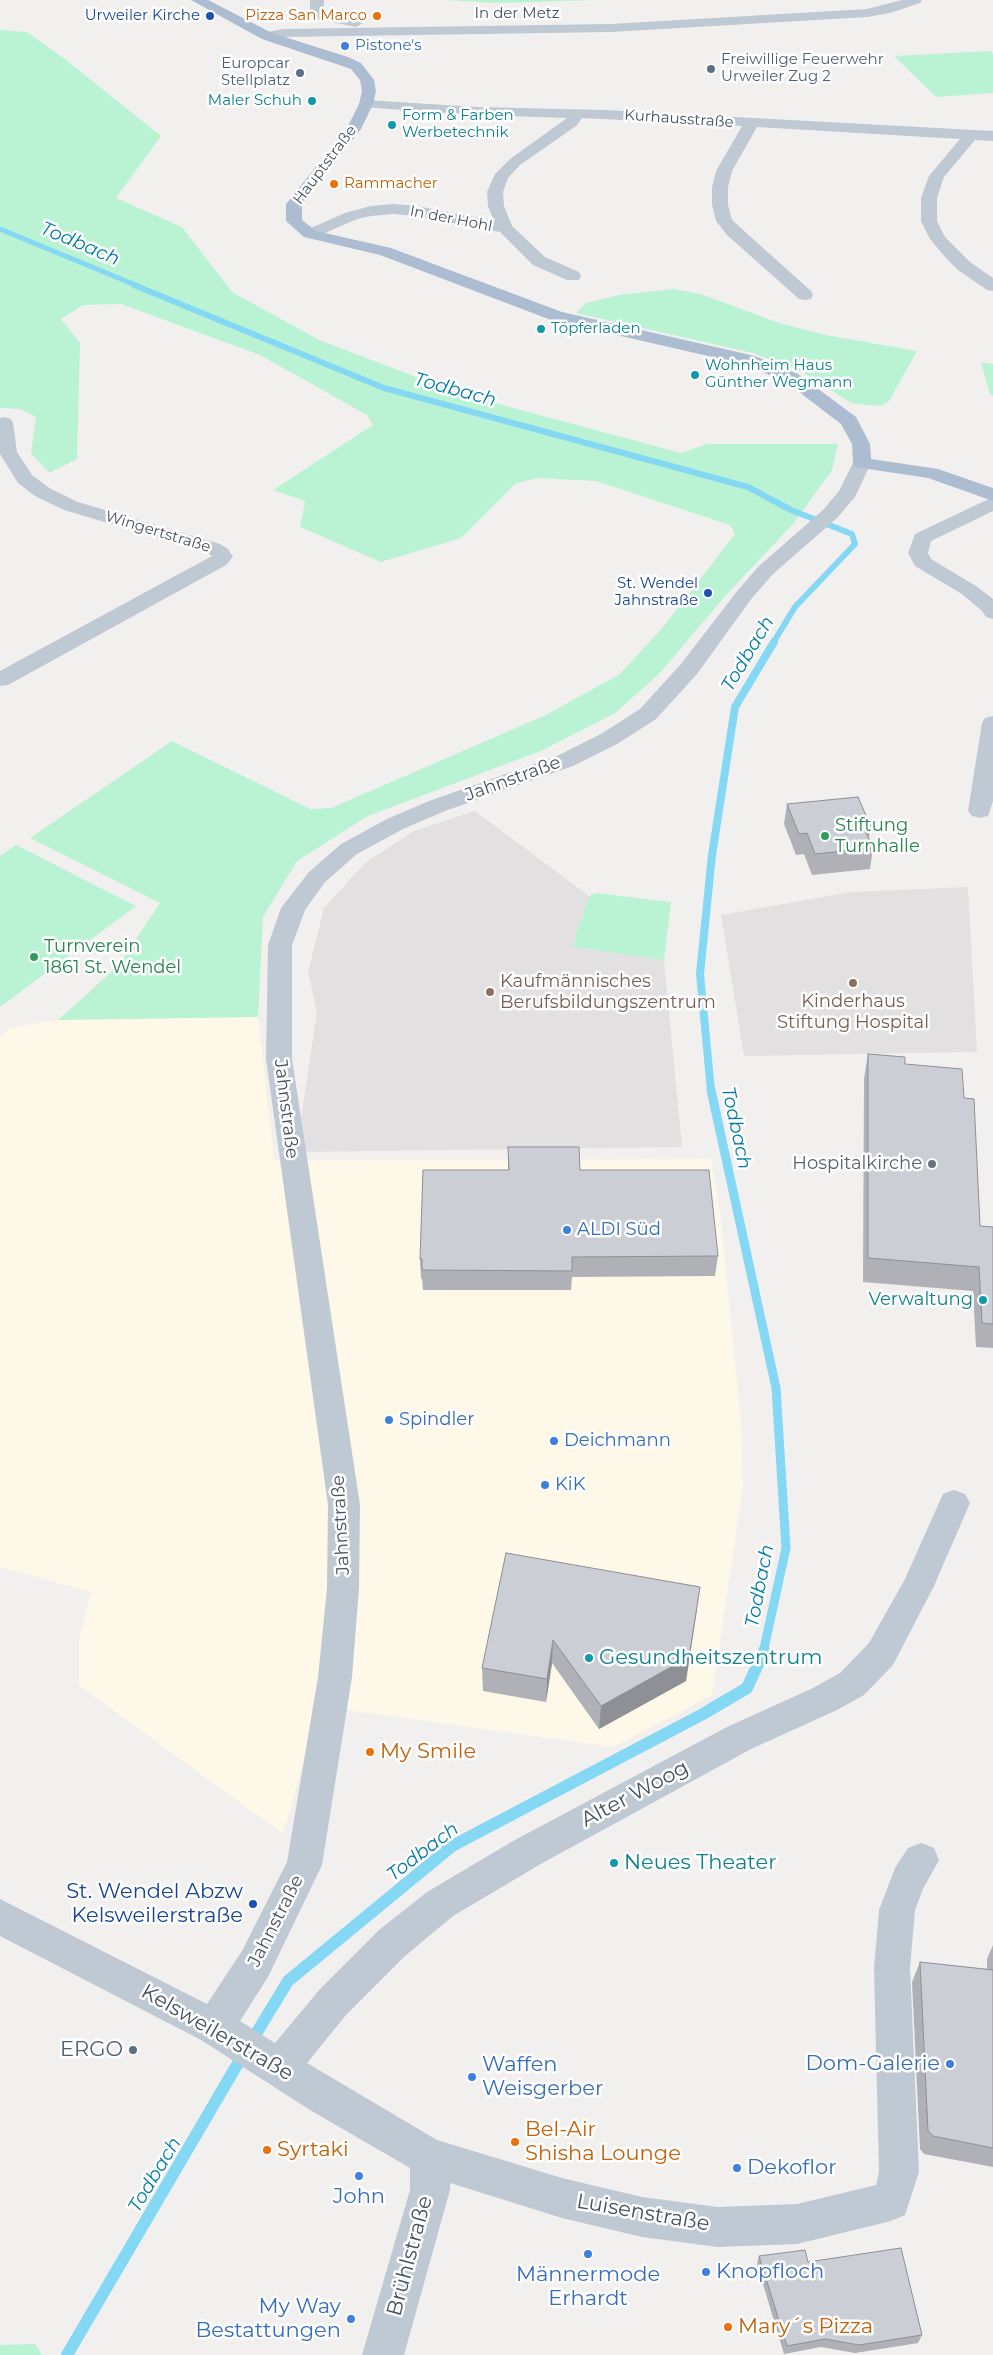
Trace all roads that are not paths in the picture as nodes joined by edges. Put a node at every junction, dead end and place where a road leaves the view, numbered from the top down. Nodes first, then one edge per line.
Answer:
1 (198, 0) edge
2 (317, 0) edge
3 (915, 0) edge
4 (367, 32) junction
5 (267, 36) junction
6 (366, 104) junction
7 (577, 113) junction
8 (751, 124) junction
9 (971, 135) junction
10 (993, 136) edge
11 (505, 228) junction
12 (310, 234) junction
13 (573, 276) dead end
14 (993, 286) edge
15 (805, 295) dead end
16 (4, 423) dead end
17 (862, 462) junction
18 (993, 494) edge
19 (993, 503) edge
20 (993, 613) edge
21 (0, 680) edge
22 (993, 723) edge
23 (980, 811) dead end
24 (954, 1503) dead end
25 (921, 1860) dead end
26 (0, 1917) edge
27 (248, 2047) junction
28 (429, 2157) junction
29 (383, 2355) edge

1 - 5 main road, Hauptstraße
2 - 4 street
3 - 4 street, In der Metz
4 - 5 street, In der Metz
5 - 6 main road, Hauptstraße
6 - 7 street, Kurhausstraße
6 - 12 main road, Hauptstraße
7 - 8 street, Kurhausstraße
7 - 11 street
8 - 9 street, Kurhausstraße
8 - 15 street
9 - 10 street, Kurhausstraße
9 - 14 street
11 - 12 street, In der Hohl
11 - 13 street
12 - 17 main road
16 - 21 street, Wingertstraße
17 - 18 main road
17 - 27 street, Jahnstraße
19 - 20 street
22 - 23 street
24 - 27 street, Alter Woog
25 - 28 street, Luisenstraße
26 - 27 street, Kelsweilerstraße
27 - 28 street, Kelsweilerstraße
28 - 29 street, Brühlstraße

